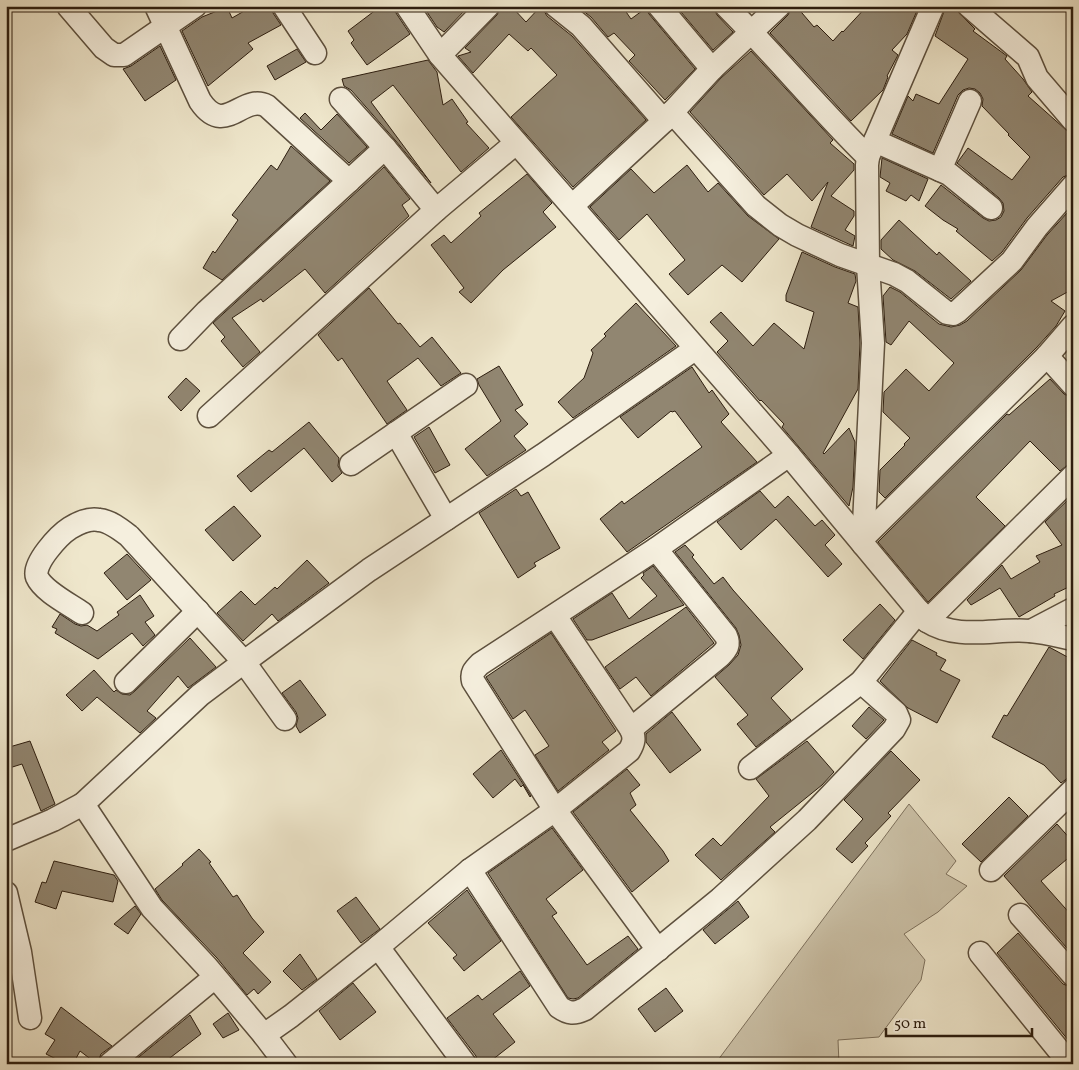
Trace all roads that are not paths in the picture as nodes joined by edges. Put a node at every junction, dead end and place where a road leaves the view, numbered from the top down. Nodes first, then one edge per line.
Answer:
1 (68, 6) edge
2 (156, 6) edge
3 (196, 6) edge
4 (284, 6) edge
5 (407, 6) edge
6 (488, 6) edge
7 (556, 6) edge
8 (659, 6) edge
9 (726, 6) edge
10 (779, 6) edge
11 (933, 6) edge
12 (969, 6) edge
13 (166, 28) junction
14 (752, 32) junction
15 (315, 53) dead end
16 (440, 56) junction
17 (712, 69) junction
18 (341, 99) dead end
19 (970, 101) dead end
20 (1070, 109) edge
21 (668, 116) junction
22 (516, 142) junction
23 (385, 148) junction
24 (872, 149) junction
25 (940, 170) junction
26 (349, 181) junction
27 (1073, 186) edge
28 (572, 206) junction
29 (991, 208) dead end
30 (436, 210) junction
31 (868, 265) junction
32 (1073, 326) edge
33 (180, 339) dead end
34 (695, 349) junction
35 (1047, 356) junction
36 (466, 385) dead end
37 (1073, 385) edge
38 (209, 416) dead end
39 (396, 433) junction
40 (789, 455) junction
41 (351, 464) dead end
42 (1073, 476) edge
43 (446, 519) junction
44 (863, 541) junction
45 (656, 549) junction
46 (1073, 609) edge
47 (198, 611) junction
48 (82, 613) dead end
49 (555, 616) junction
50 (923, 616) junction
51 (1031, 631) junction
52 (1073, 639) edge
53 (244, 662) junction
54 (126, 682) dead end
55 (861, 682) junction
56 (285, 719) dead end
57 (631, 729) junction
58 (750, 768) dead end
59 (1073, 790) edge
60 (83, 804) junction
61 (555, 810) junction
62 (6, 840) edge
63 (470, 870) junction
64 (991, 870) dead end
65 (6, 893) edge
66 (1020, 915) dead end
67 (378, 947) junction
68 (658, 950) junction
69 (980, 953) dead end
70 (1073, 975) edge
71 (215, 977) junction
72 (30, 1018) dead end
73 (264, 1035) junction
74 (110, 1064) edge
75 (286, 1064) edge
76 (465, 1064) edge
77 (1070, 1064) edge

1 - 13 street
2 - 13 street
3 - 13 street
4 - 15 street
5 - 16 street
6 - 16 street
7 - 21 street
8 - 17 street
9 - 14 street
10 - 14 street
11 - 24 street
12 - 20 street
13 - 26 street
14 - 17 street
14 - 24 street
16 - 22 street
17 - 21 street
18 - 23 street
19 - 25 street
21 - 28 street
21 - 31 street
22 - 28 street
22 - 30 street
23 - 26 street
23 - 30 street
24 - 25 street
24 - 31 street
25 - 29 street
26 - 33 street
27 - 31 street
28 - 34 street
30 - 38 street
31 - 44 street
32 - 35 street
34 - 40 street
34 - 43 street
35 - 37 street
35 - 44 street
36 - 39 street
39 - 41 street
39 - 43 street
40 - 44 street
40 - 45 street
42 - 50 street
43 - 53 street
44 - 50 street
45 - 49 street
45 - 57 street
46 - 51 street
47 - 48 street
47 - 53 street
47 - 54 street
49 - 57 street
49 - 61 street
50 - 51 street
50 - 55 street
51 - 52 street
53 - 56 street
53 - 60 street
55 - 58 street
55 - 68 street
57 - 61 street
59 - 64 street
60 - 62 street
60 - 71 street
61 - 63 street
61 - 68 street
63 - 67 street
63 - 68 street
65 - 72 street
66 - 70 street
67 - 73 street
67 - 76 street
69 - 77 street
71 - 73 street
71 - 74 street
73 - 75 street

